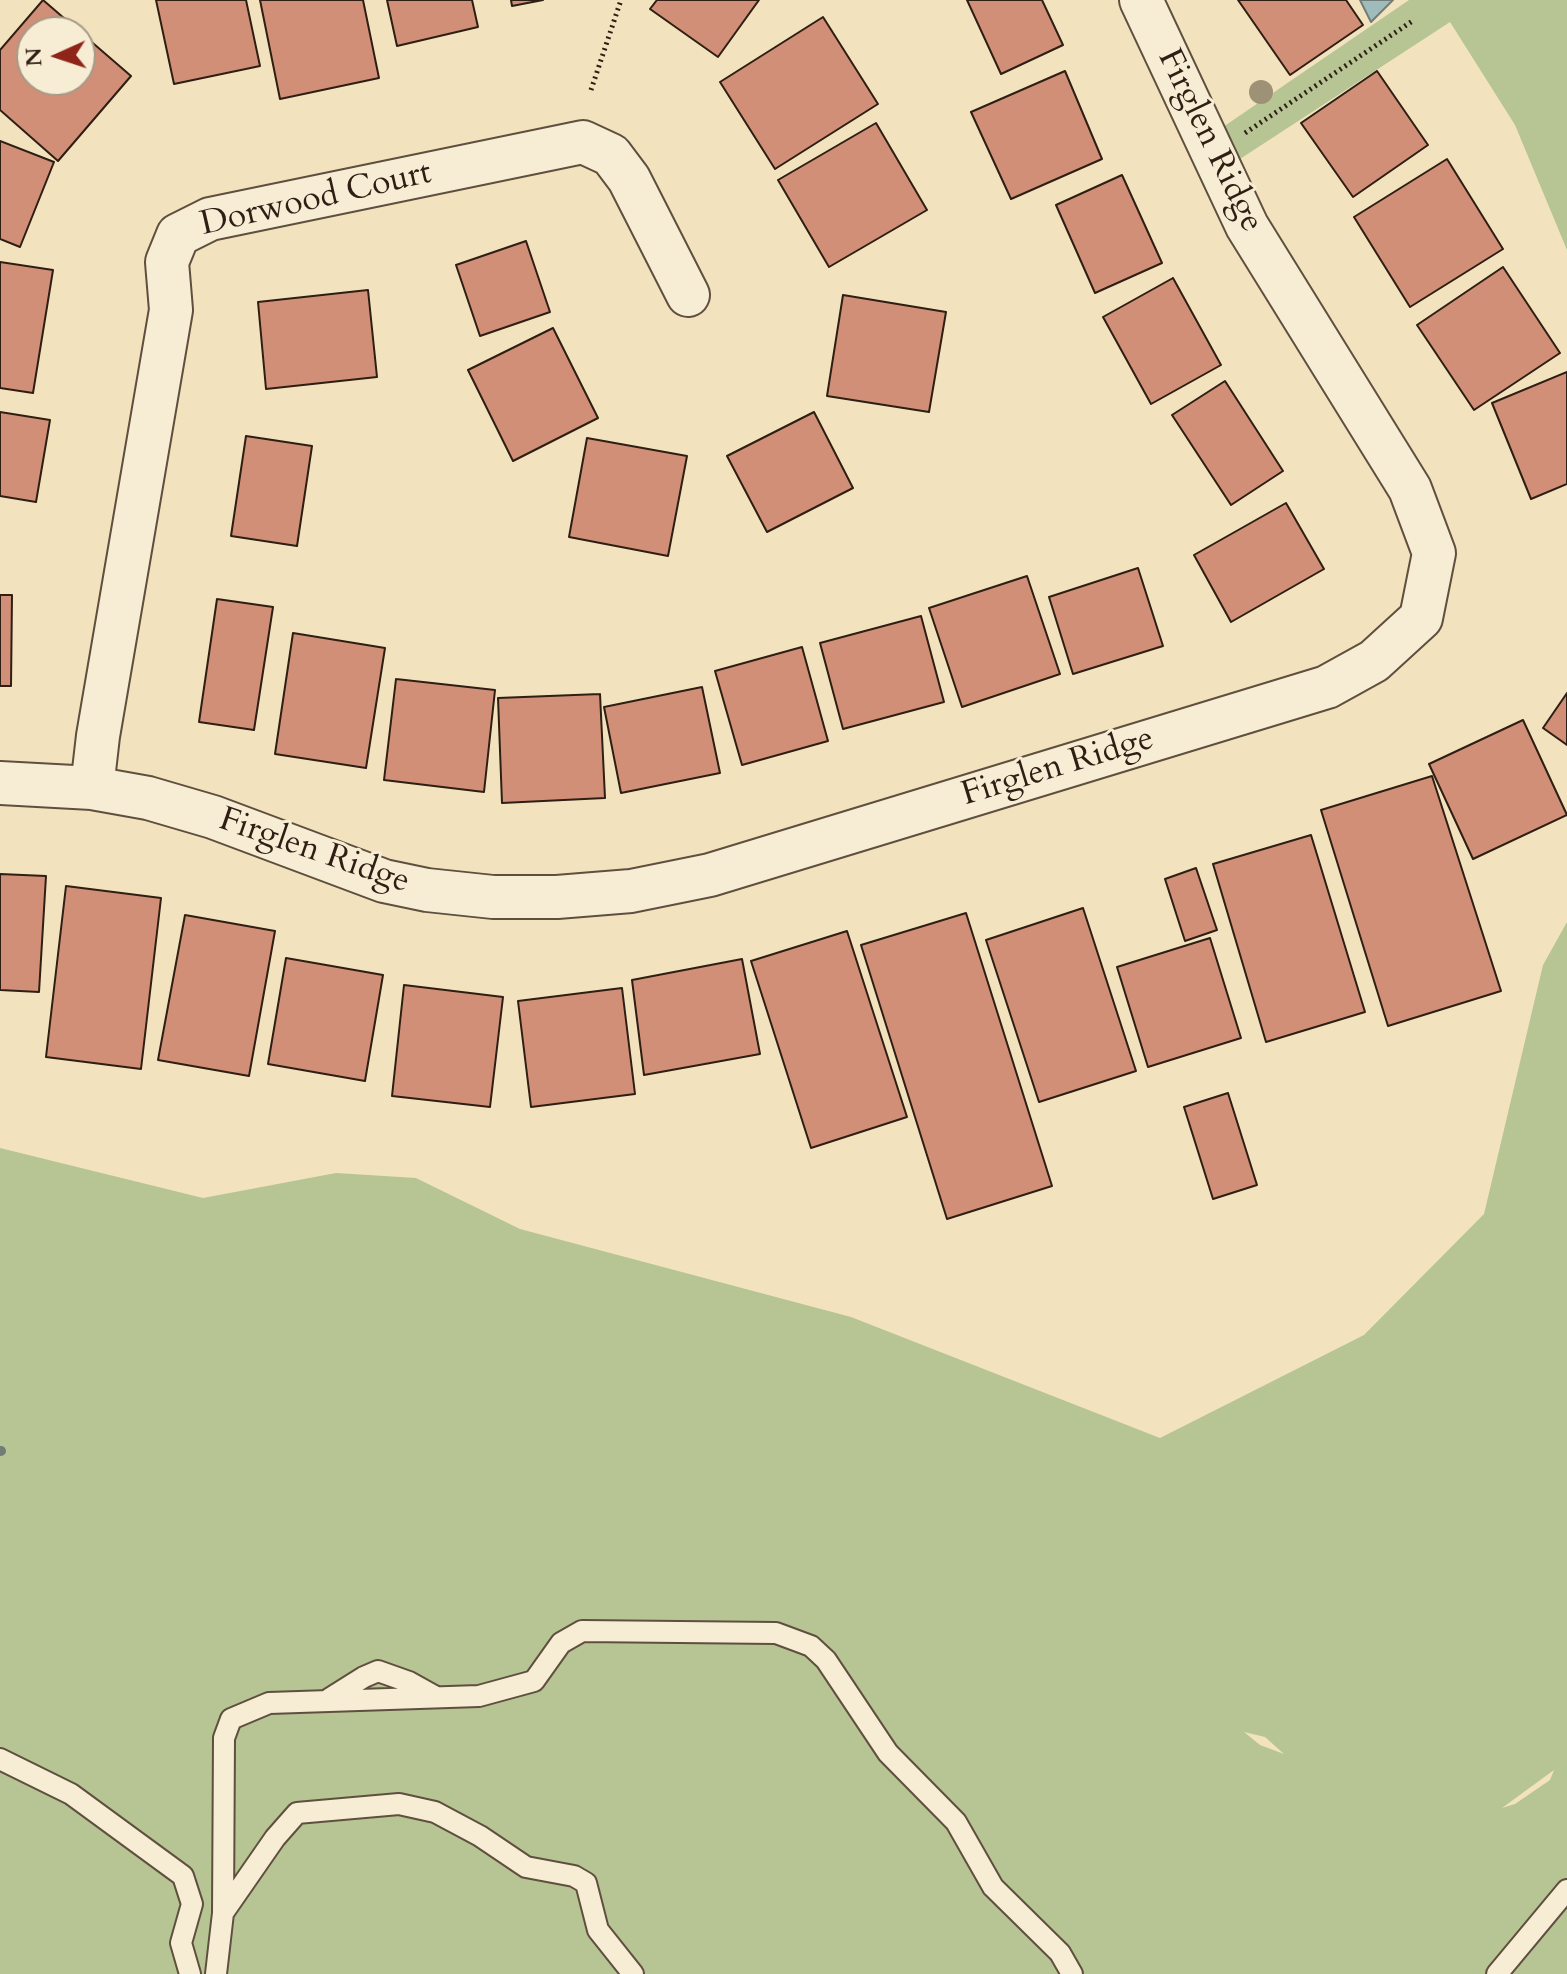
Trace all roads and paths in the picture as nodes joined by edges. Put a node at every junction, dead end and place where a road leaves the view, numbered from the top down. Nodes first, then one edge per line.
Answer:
1 (621, 0) edge
2 (1141, 0) edge
3 (1414, 20) dead end
4 (591, 90) dead end
5 (1234, 141) dead end
6 (688, 295) dead end
7 (0, 783) edge
8 (92, 788) junction
9 (0, 1759) edge
10 (1567, 1890) edge
11 (223, 1913) junction
12 (190, 1974) edge
13 (216, 1974) edge
14 (633, 1974) edge
15 (1072, 1974) edge
16 (1497, 1974) edge

1 - 4 path
2 - 8 street, Firglen Ridge
3 - 5 path
6 - 8 street, Dorwood Court
7 - 8 street, Firglen Ridge
9 - 12 lane
10 - 16 lane
11 - 13 lane
11 - 14 lane
11 - 15 lane

